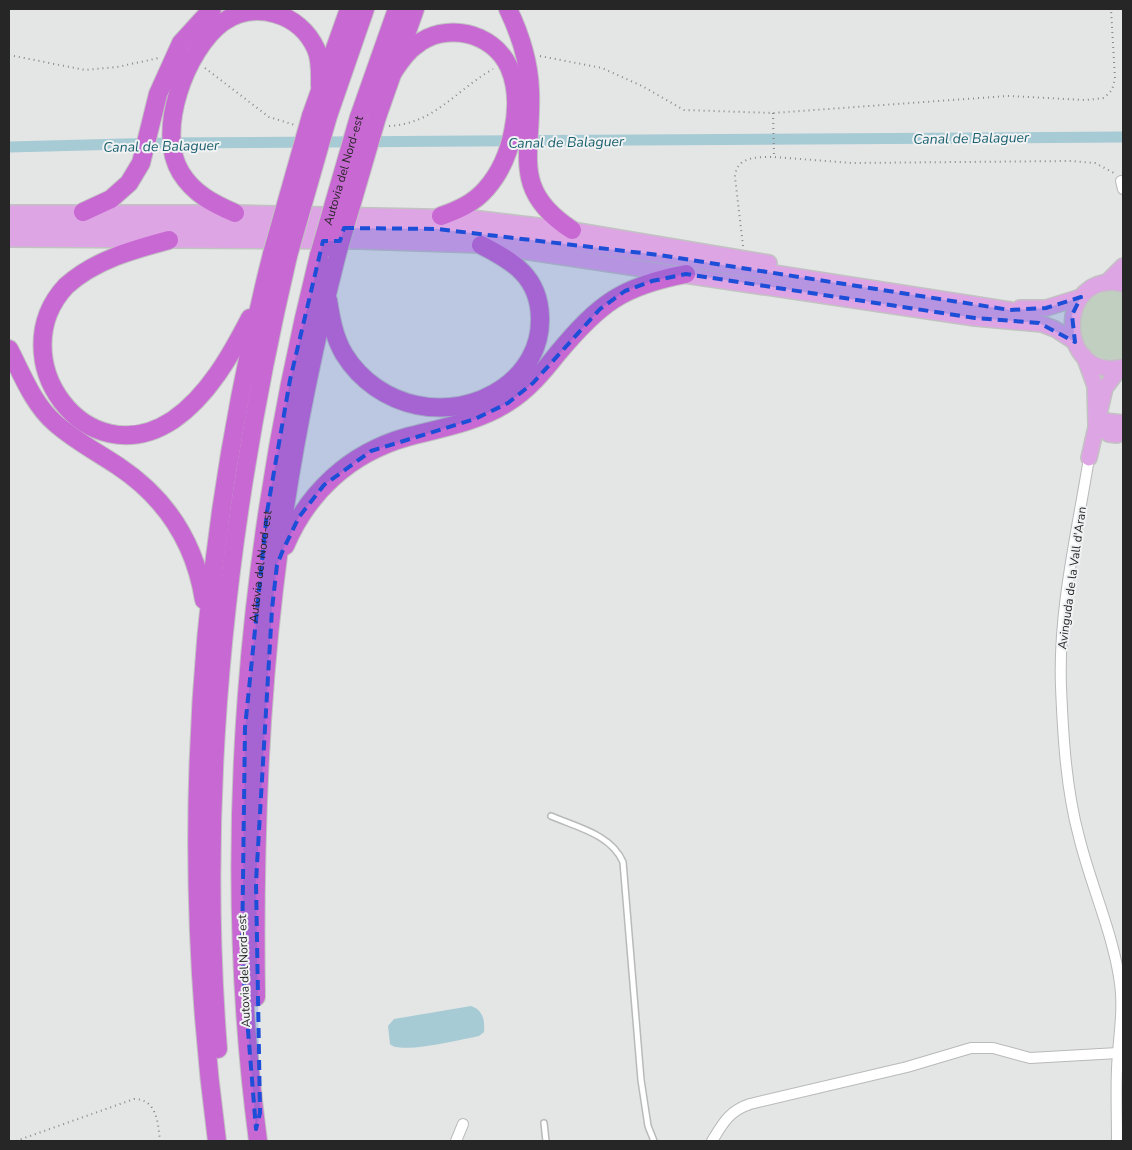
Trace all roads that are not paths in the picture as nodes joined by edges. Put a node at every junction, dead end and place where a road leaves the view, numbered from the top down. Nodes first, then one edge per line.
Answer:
1 (212, 9) edge
2 (349, 9) edge
3 (365, 9) edge
4 (397, 9) edge
5 (415, 9) edge
6 (508, 9) edge
7 (391, 75) junction
8 (320, 86) junction
9 (320, 116) junction
10 (368, 117) junction
11 (521, 121) junction
12 (83, 212) junction
13 (236, 213) junction
14 (9, 214) edge
15 (441, 216) junction
16 (9, 227) edge
17 (572, 230) junction
18 (9, 239) edge
19 (169, 240) junction
20 (481, 245) junction
21 (328, 254) junction
22 (280, 255) junction
23 (1123, 266) edge
24 (686, 274) junction
25 (1106, 283) junction
26 (1123, 284) edge
27 (867, 288) junction
28 (327, 294) junction
29 (1082, 297) junction
30 (261, 298) junction
31 (1010, 310) junction
32 (1073, 338) junction
33 (9, 349) edge
34 (1084, 356) junction
35 (1121, 368) edge
36 (1103, 402) junction
37 (1096, 424) junction
38 (1120, 428) edge
39 (1089, 458) junction
40 (277, 565) junction
41 (207, 619) junction
42 (551, 816) dead end
43 (1118, 1053) junction
44 (544, 1123) dead end
45 (463, 1124) dead end
46 (257, 1135) edge
47 (217, 1141) edge
48 (226, 1141) edge
49 (456, 1141) edge
50 (546, 1141) edge
51 (654, 1141) edge
52 (712, 1141) edge
53 (1117, 1141) edge

1 - 12 highway
2 - 8 highway
3 - 9 highway
4 - 10 highway, Autovia del Nord-est
5 - 7 highway
6 - 11 highway
7 - 10 highway
7 - 11 highway
8 - 9 highway
8 - 13 highway
9 - 22 highway, bridge
10 - 21 highway, bridge
11 - 15 highway
11 - 17 highway
12 - 13 main road
12 - 14 main road
13 - 15 main road
15 - 17 main road
16 - 27 main road
17 - 27 main road
18 - 19 main road
19 - 20 main road
19 - 30 highway
20 - 24 main road
20 - 28 highway
21 - 28 highway
21 - 46 highway, Autovia del Nord-est
22 - 30 highway
22 - 48 highway
23 - 25 main road
24 - 32 main road
24 - 40 highway
25 - 26 main road
25 - 29 main road
27 - 31 main road
28 - 40 highway
29 - 31 main road
29 - 32 main road
30 - 41 highway
31 - 32 main road
32 - 34 main road
33 - 41 highway
34 - 35 main road
34 - 37 main road
35 - 36 main road
36 - 37 main road
36 - 38 main road
37 - 38 main road
37 - 39 main road
38 - 39 main road
39 - 43 street, Avinguda de la Vall d'Aran
40 - 46 highway
41 - 47 highway
42 - 51 lane
43 - 52 street
43 - 53 street, Avinguda de la Vall d'Aran
44 - 50 lane
45 - 49 street

